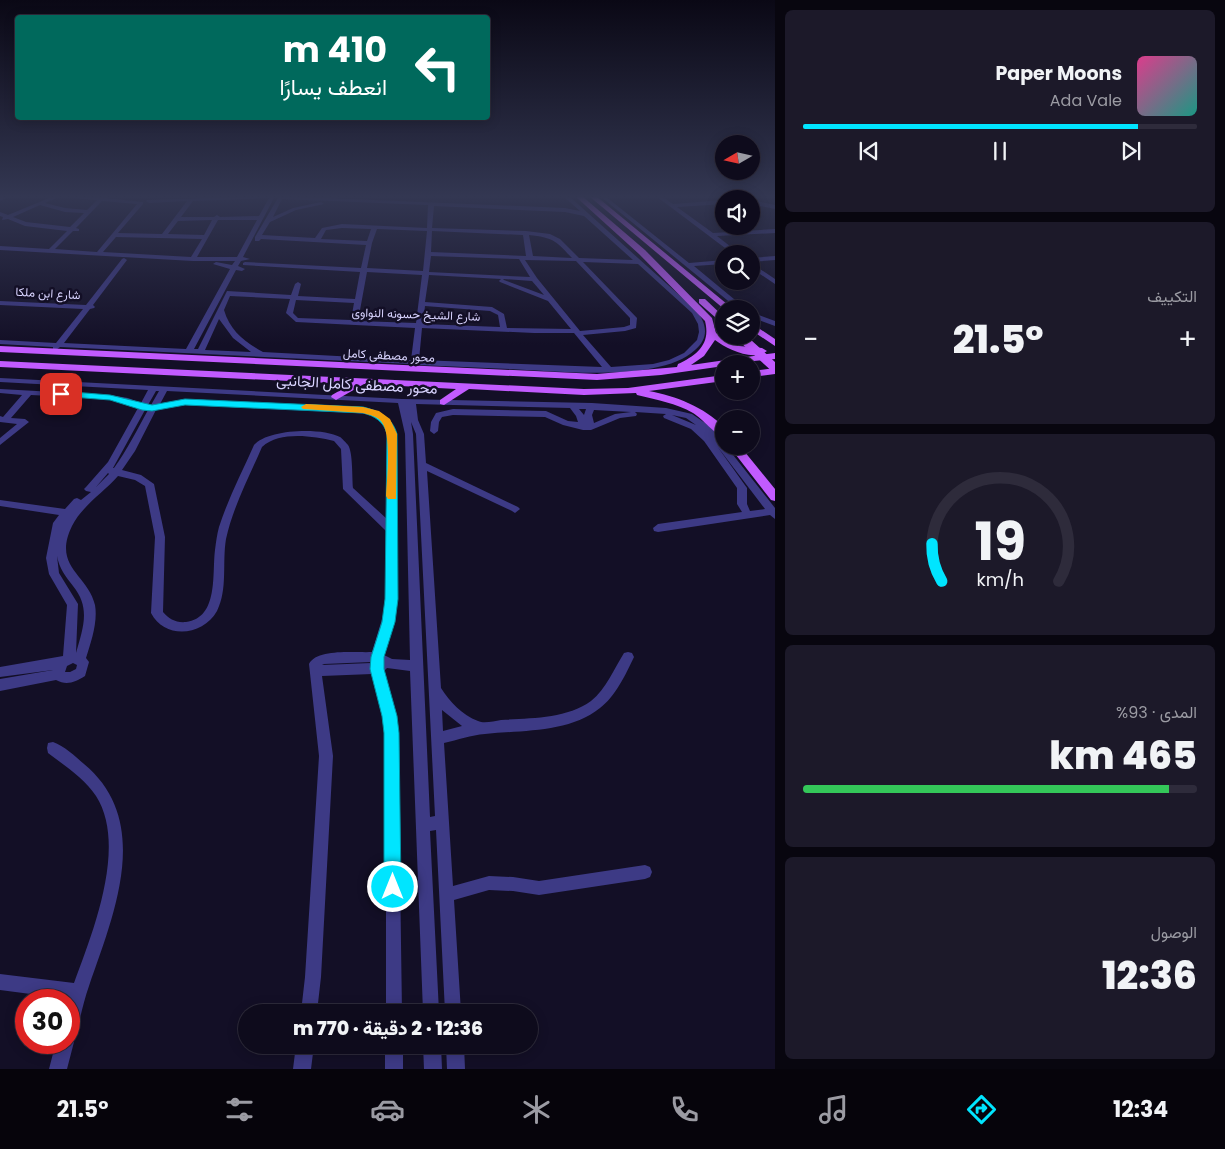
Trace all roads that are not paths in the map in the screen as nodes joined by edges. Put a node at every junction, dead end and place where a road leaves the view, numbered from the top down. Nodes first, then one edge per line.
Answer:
1 (59, 246) edge
2 (108, 246) edge
3 (201, 246) edge
4 (251, 246) edge
5 (253, 246) edge
6 (369, 246) edge
7 (428, 246) edge
8 (528, 246) edge
9 (564, 246) edge
10 (621, 246) edge
11 (635, 246) edge
12 (652, 246) edge
13 (664, 246) edge
14 (0, 248) edge
15 (0, 252) edge
16 (53, 252) junction
17 (642, 252) junction
18 (100, 254) junction
19 (428, 254) junction
20 (88, 256) junction
21 (522, 258) junction
22 (775, 258) edge
23 (193, 259) junction
24 (530, 259) junction
25 (760, 259) edge
26 (128, 260) junction
27 (579, 260) junction
28 (670, 261) junction
29 (223, 262) junction
30 (639, 262) junction
31 (715, 263) edge
32 (242, 264) junction
33 (688, 265) junction
34 (365, 270) junction
35 (760, 271) edge
36 (425, 272) junction
37 (490, 276) junction
38 (534, 279) junction
39 (775, 282) edge
40 (298, 284) dead end
41 (228, 294) junction
42 (293, 297) junction
43 (718, 300) edge
44 (732, 300) edge
45 (358, 301) junction
46 (551, 301) junction
47 (0, 302) edge
48 (715, 303) edge
49 (422, 304) junction
50 (0, 308) edge
51 (90, 309) junction
52 (220, 310) junction
53 (715, 314) edge
54 (760, 318) edge
55 (354, 322) junction
56 (775, 324) edge
57 (418, 326) junction
58 (760, 326) edge
59 (504, 329) junction
60 (577, 332) junction
61 (760, 332) edge
62 (775, 332) edge
63 (712, 334) junction
64 (0, 342) edge
65 (775, 343) edge
66 (760, 344) edge
67 (750, 345) edge
68 (60, 348) junction
69 (775, 348) edge
70 (0, 349) edge
71 (189, 351) junction
72 (200, 352) junction
73 (131, 355) junction
74 (263, 355) junction
75 (775, 356) edge
76 (165, 357) junction
77 (0, 364) edge
78 (414, 366) junction
79 (608, 369) junction
80 (775, 369) edge
81 (130, 370) junction
82 (161, 371) junction
83 (661, 372) junction
84 (760, 372) edge
85 (715, 379) edge
86 (0, 380) edge
87 (363, 381) junction
88 (467, 386) junction
89 (154, 387) junction
90 (165, 388) junction
91 (628, 390) junction
92 (0, 391) edge
93 (29, 392) junction
94 (336, 397) junction
95 (407, 401) junction
96 (444, 402) junction
97 (572, 406) junction
98 (592, 406) junction
99 (147, 408) junction
100 (3, 419) edge
101 (715, 424) edge
102 (587, 427) junction
103 (434, 430) dead end
104 (0, 442) edge
105 (415, 442) junction
106 (741, 455) edge
107 (422, 465) junction
108 (112, 470) junction
109 (775, 497) edge
110 (0, 503) edge
111 (516, 509) dead end
112 (411, 510) junction
113 (425, 510) junction
114 (70, 512) junction
115 (774, 513) edge
116 (748, 515) junction
117 (658, 528) dead end
118 (392, 530) junction
119 (628, 657) dead end
120 (71, 660) junction
121 (377, 663) junction
122 (416, 666) junction
123 (0, 672) edge
124 (58, 674) junction
125 (0, 685) edge
126 (436, 692) junction
127 (480, 728) junction
128 (438, 738) junction
129 (53, 748) dead end
130 (422, 824) junction
131 (443, 824) junction
132 (645, 872) dead end
133 (448, 895) junction
134 (0, 982) edge
135 (55, 989) edge
136 (80, 989) edge
137 (310, 1004) edge
138 (394, 1004) edge
139 (430, 1004) edge
140 (453, 1004) edge
141 (62, 1054) edge
142 (304, 1054) edge
143 (394, 1054) edge
144 (432, 1054) edge
145 (455, 1054) edge
146 (58, 1069) edge
147 (302, 1069) edge
148 (394, 1069) edge
149 (433, 1069) edge
150 (456, 1069) edge

1 - 16 street
2 - 18 street
3 - 23 street
4 - 32 street
5 - 32 street
6 - 34 street
7 - 19 street
8 - 24 street
9 - 27 street, شارع الشيخ حسونه النواوى
10 - 30 street
11 - 17 main road
12 - 28 main road
13 - 33 street
14 - 16 street
15 - 20 street
16 - 20 street
17 - 53 main road
17 - 63 main road
18 - 20 street
18 - 23 street
19 - 21 street
19 - 36 street
20 - 26 street
21 - 24 street
21 - 38 street
22 - 25 street
23 - 29 street
24 - 27 street
26 - 29 street
26 - 51 street
27 - 30 street
27 - 60 street, شارع الشيخ حسونه النواوى
28 - 43 main road
28 - 48 main road
29 - 32 street
29 - 32 street
30 - 79 street, محور مصطفى كامل الجانبى
31 - 33 street
32 - 34 street
32 - 41 street
32 - 71 street
33 - 44 street
34 - 36 street
34 - 45 street
35 - 39 street
36 - 37 street
36 - 49 street
37 - 38 street
37 - 46 street
38 - 46 street
40 - 42 street, شارع الشيخ حسونه النواوى
41 - 42 street
41 - 52 street
42 - 45 street
42 - 55 street, شارع الشيخ حسونه النواوى
45 - 55 street
46 - 60 street
47 - 51 street, شارع ابن ملكا
49 - 57 street
49 - 59 street
50 - 51 street, شارع ابن ملكا
51 - 68 street
52 - 72 street
52 - 74 street
54 - 56 street
55 - 57 street, شارع الشيخ حسونه النواوى
57 - 59 street, شارع الشيخ حسونه النواوى
57 - 78 street
58 - 62 main road
59 - 60 street, شارع الشيخ حسونه النواوى
60 - 79 street
61 - 65 main road
63 - 69 main road
63 - 83 main road
64 - 68 street, محور مصطفى كامل الجانبى
66 - 75 main road
67 - 80 main road, bridge
68 - 70 main road, محور مصطفى كامل
68 - 71 street, محور مصطفى كامل الجانبى
68 - 73 main road, محور مصطفى كامل
71 - 72 street, محور مصطفى كامل الجانبى
72 - 74 street, محور مصطفى كامل الجانبى
73 - 76 main road, محور مصطفى كامل
73 - 81 main road
74 - 78 street, محور مصطفى كامل الجانبى
75 - 83 main road, محور مصطفى كامل
76 - 78 main road, محور مصطفى كامل
76 - 82 main road
77 - 81 main road, محور مصطفى كامل
78 - 79 street, محور مصطفى كامل الجانبى
78 - 83 main road, محور مصطفى كامل
80 - 84 main road
81 - 82 main road, محور مصطفى كامل
82 - 87 main road, محور مصطفى كامل
85 - 91 main road, محور مصطفى كامل
86 - 89 street, محور مصطفى كامل الجانبى
87 - 88 main road, محور مصطفى كامل
87 - 94 main road
88 - 91 main road, محور مصطفى كامل
88 - 96 main road
89 - 90 street, محور مصطفى كامل الجانبى
89 - 99 street
90 - 94 street, محور مصطفى كامل الجانبى
90 - 99 street
91 - 101 main road
92 - 93 street
93 - 99 street
93 - 100 street
94 - 95 street, محور مصطفى كامل الجانبى
95 - 96 street, محور مصطفى كامل الجانبى
95 - 105 street
96 - 97 street, محور مصطفى كامل الجانبى
97 - 98 street, محور مصطفى كامل الجانبى
97 - 102 street
98 - 102 street
98 - 115 street, محور مصطفى كامل الجانبى
99 - 108 street
99 - 118 street
100 - 104 street
102 - 103 street
102 - 116 street
105 - 107 street
105 - 112 street
106 - 109 main road
107 - 111 street
107 - 113 street
108 - 114 street
108 - 118 street
110 - 114 street
112 - 113 street
112 - 122 street
113 - 126 street
114 - 120 street
114 - 120 street
115 - 116 street
116 - 117 street
118 - 121 street
119 - 127 street
120 - 123 street
120 - 124 street
120 - 124 street
121 - 122 street
121 - 137 street
121 - 138 street
122 - 130 street
124 - 125 street
126 - 127 street
126 - 128 street
127 - 128 street
128 - 131 street
129 - 136 street
130 - 131 street
130 - 139 street
131 - 133 street
132 - 133 street
133 - 140 street
134 - 135 street
141 - 146 street
142 - 147 street
143 - 148 street
144 - 149 street
145 - 150 street

